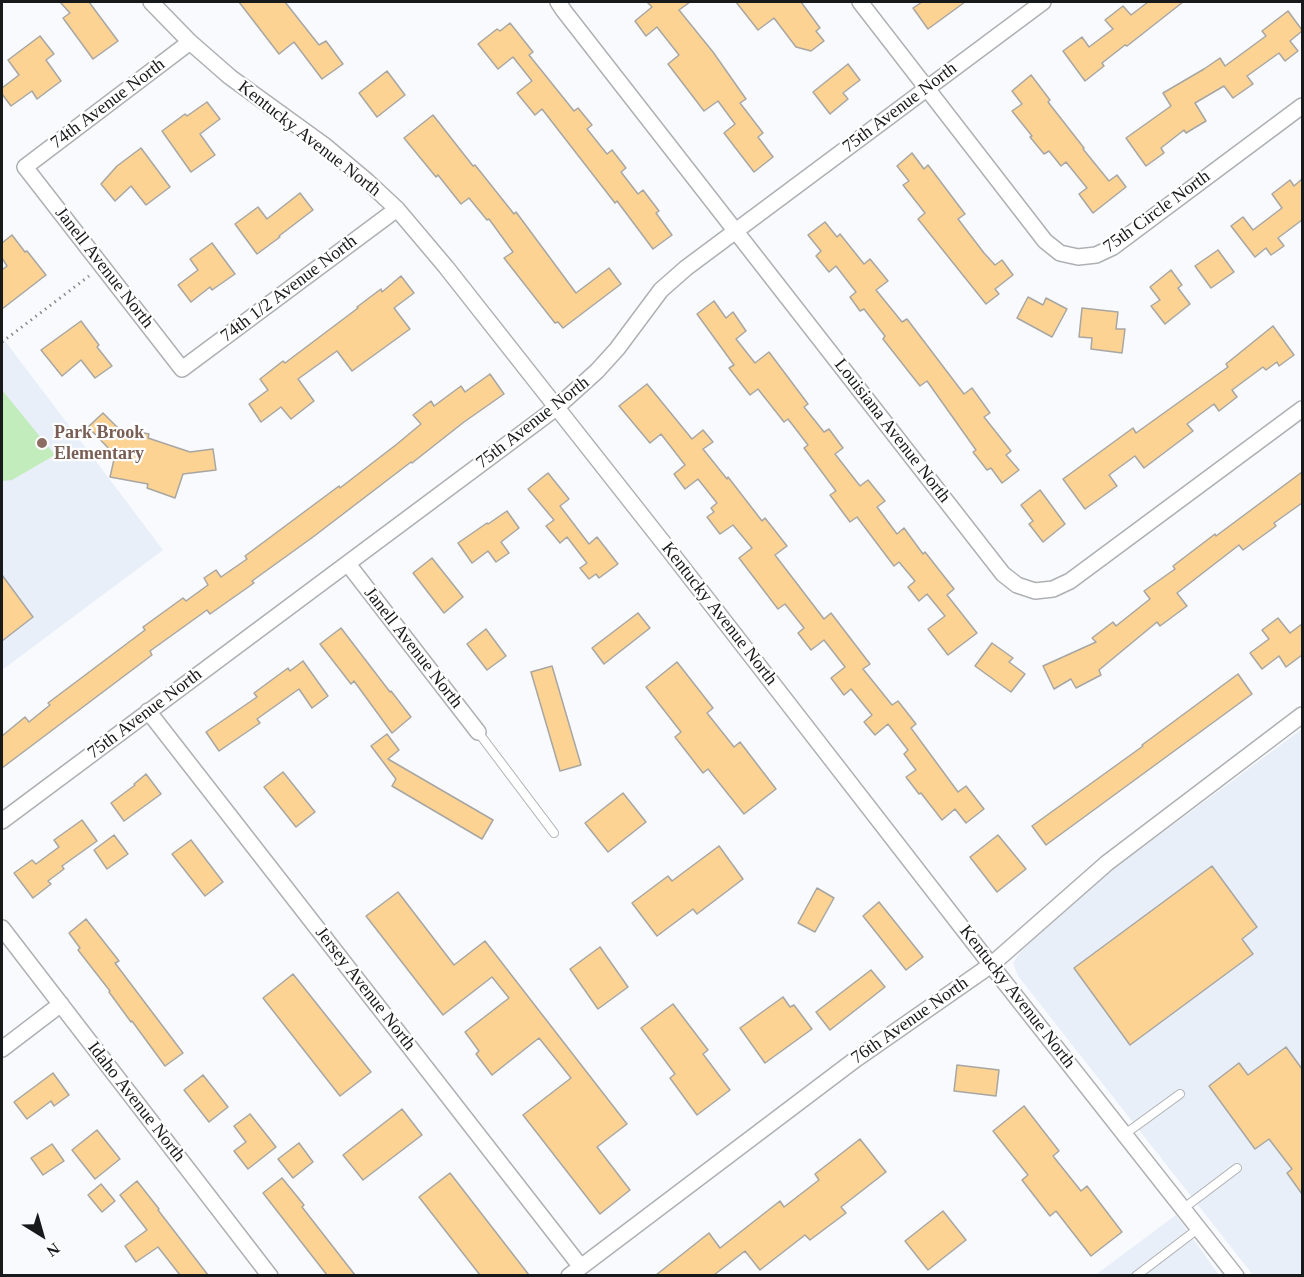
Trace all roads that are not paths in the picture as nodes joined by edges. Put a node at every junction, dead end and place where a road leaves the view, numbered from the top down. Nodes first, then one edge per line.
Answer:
1 (151, 2) edge
2 (558, 2) edge
3 (860, 2) edge
4 (1043, 2) edge
5 (190, 42) junction
6 (926, 88) junction
7 (1302, 106) edge
8 (26, 167) joint
9 (397, 209) junction
10 (735, 231) junction
11 (182, 369) joint
12 (556, 408) junction
13 (1302, 409) edge
14 (348, 564) junction
15 (148, 711) junction
16 (1302, 715) edge
17 (478, 732) joint
18 (2, 821) edge
19 (554, 833) dead end
20 (2, 928) edge
21 (991, 965) junction
22 (61, 1004) junction
23 (2, 1048) edge
24 (1180, 1094) dead end
25 (1125, 1134) junction
26 (1237, 1168) dead end
27 (1184, 1208) junction
28 (1199, 1228) junction
29 (575, 1271) edge
30 (270, 1275) edge
31 (1136, 1275) edge
32 (1236, 1275) edge

1 - 5 street, Kentucky Avenue North
2 - 10 street, Louisiana Avenue North
3 - 6 street, 75th Circle North
4 - 6 street, 75th Avenue North
5 - 8 street, 74th Avenue North
5 - 9 street, Kentucky Avenue North
6 - 7 street, 75th Circle North
6 - 10 street, 75th Avenue North
8 - 11 street, Janell Avenue North
9 - 11 street, 74th 1/2 Avenue North
9 - 12 street, Kentucky Avenue North
10 - 12 street, 75th Avenue North
10 - 13 street, Louisiana Avenue North
12 - 14 street, 75th Avenue North
12 - 21 street, Kentucky Avenue North
14 - 15 street, 75th Avenue North
14 - 17 street, Janell Avenue North
15 - 18 street, 75th Avenue North
15 - 29 street, Jersey Avenue North
16 - 21 street, 76th Avenue North
17 - 19 lane
20 - 22 street, Idaho Avenue North
21 - 25 street, Kentucky Avenue North
21 - 29 street, 76th Avenue North
22 - 23 street
22 - 30 street, Idaho Avenue North
24 - 25 lane
25 - 27 street, Kentucky Avenue North
26 - 27 lane
27 - 28 street, Kentucky Avenue North
28 - 31 lane
28 - 32 street, Kentucky Avenue North

